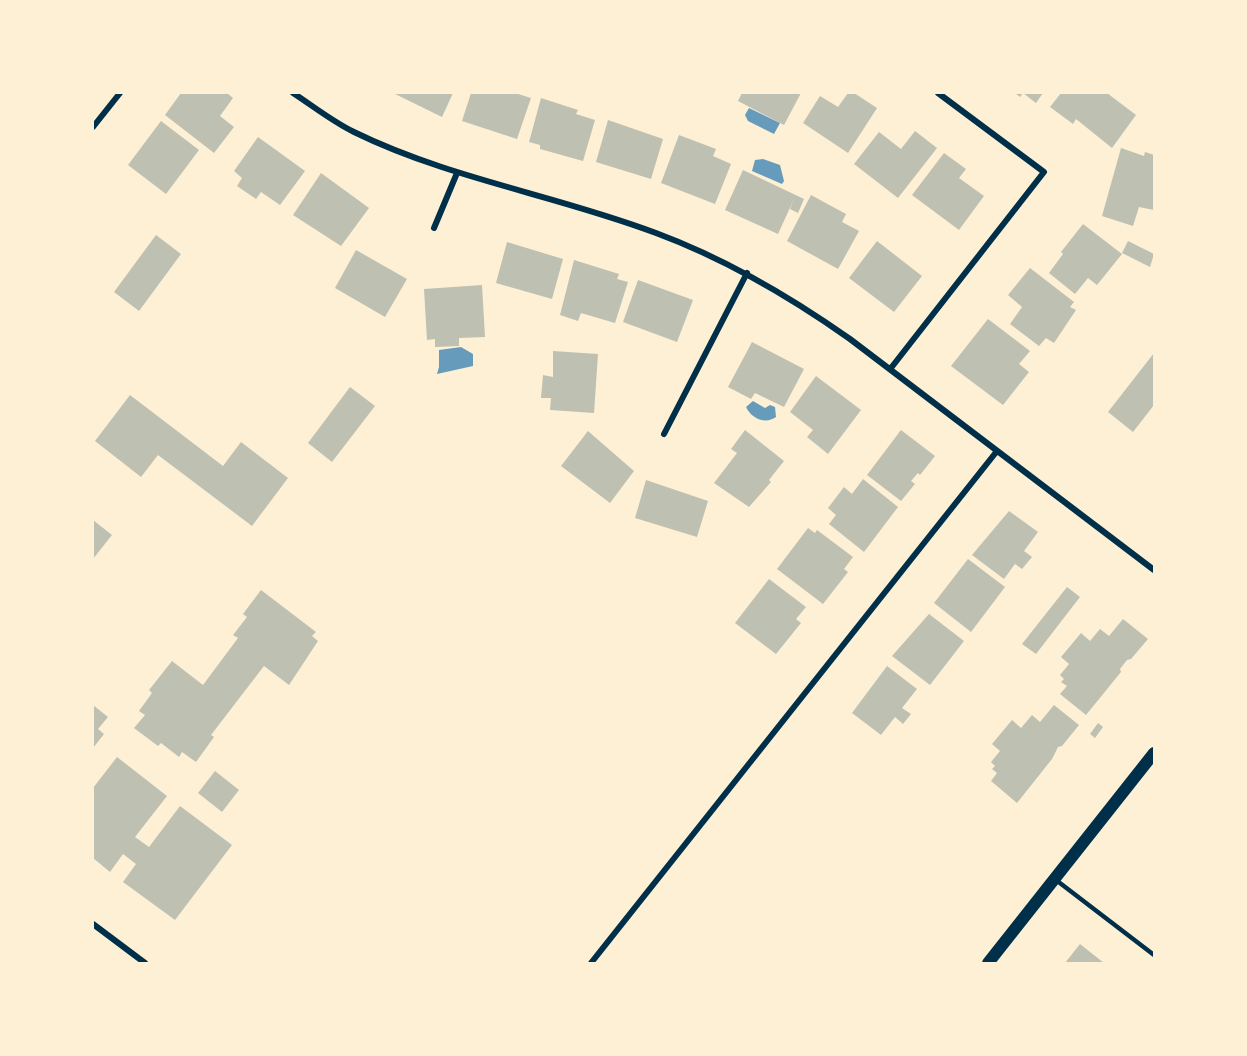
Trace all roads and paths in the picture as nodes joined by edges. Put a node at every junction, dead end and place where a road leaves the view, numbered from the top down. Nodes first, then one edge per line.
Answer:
1 (120, 93) edge
2 (293, 93) edge
3 (938, 93) edge
4 (93, 127) edge
5 (457, 173) junction
6 (434, 228) dead end
7 (747, 273) junction
8 (891, 368) junction
9 (664, 434) dead end
10 (997, 451) junction
11 (1154, 570) edge
12 (1154, 753) edge
13 (1055, 878) junction
14 (93, 924) edge
15 (1154, 955) edge
16 (145, 963) edge
17 (591, 963) edge
18 (988, 963) edge

1 - 4 street
2 - 5 street
3 - 8 street
5 - 6 street
5 - 7 street
7 - 8 street
7 - 9 street
8 - 10 street
10 - 11 street
10 - 17 street
12 - 13 main road
13 - 15 lane
13 - 18 main road
14 - 16 street

